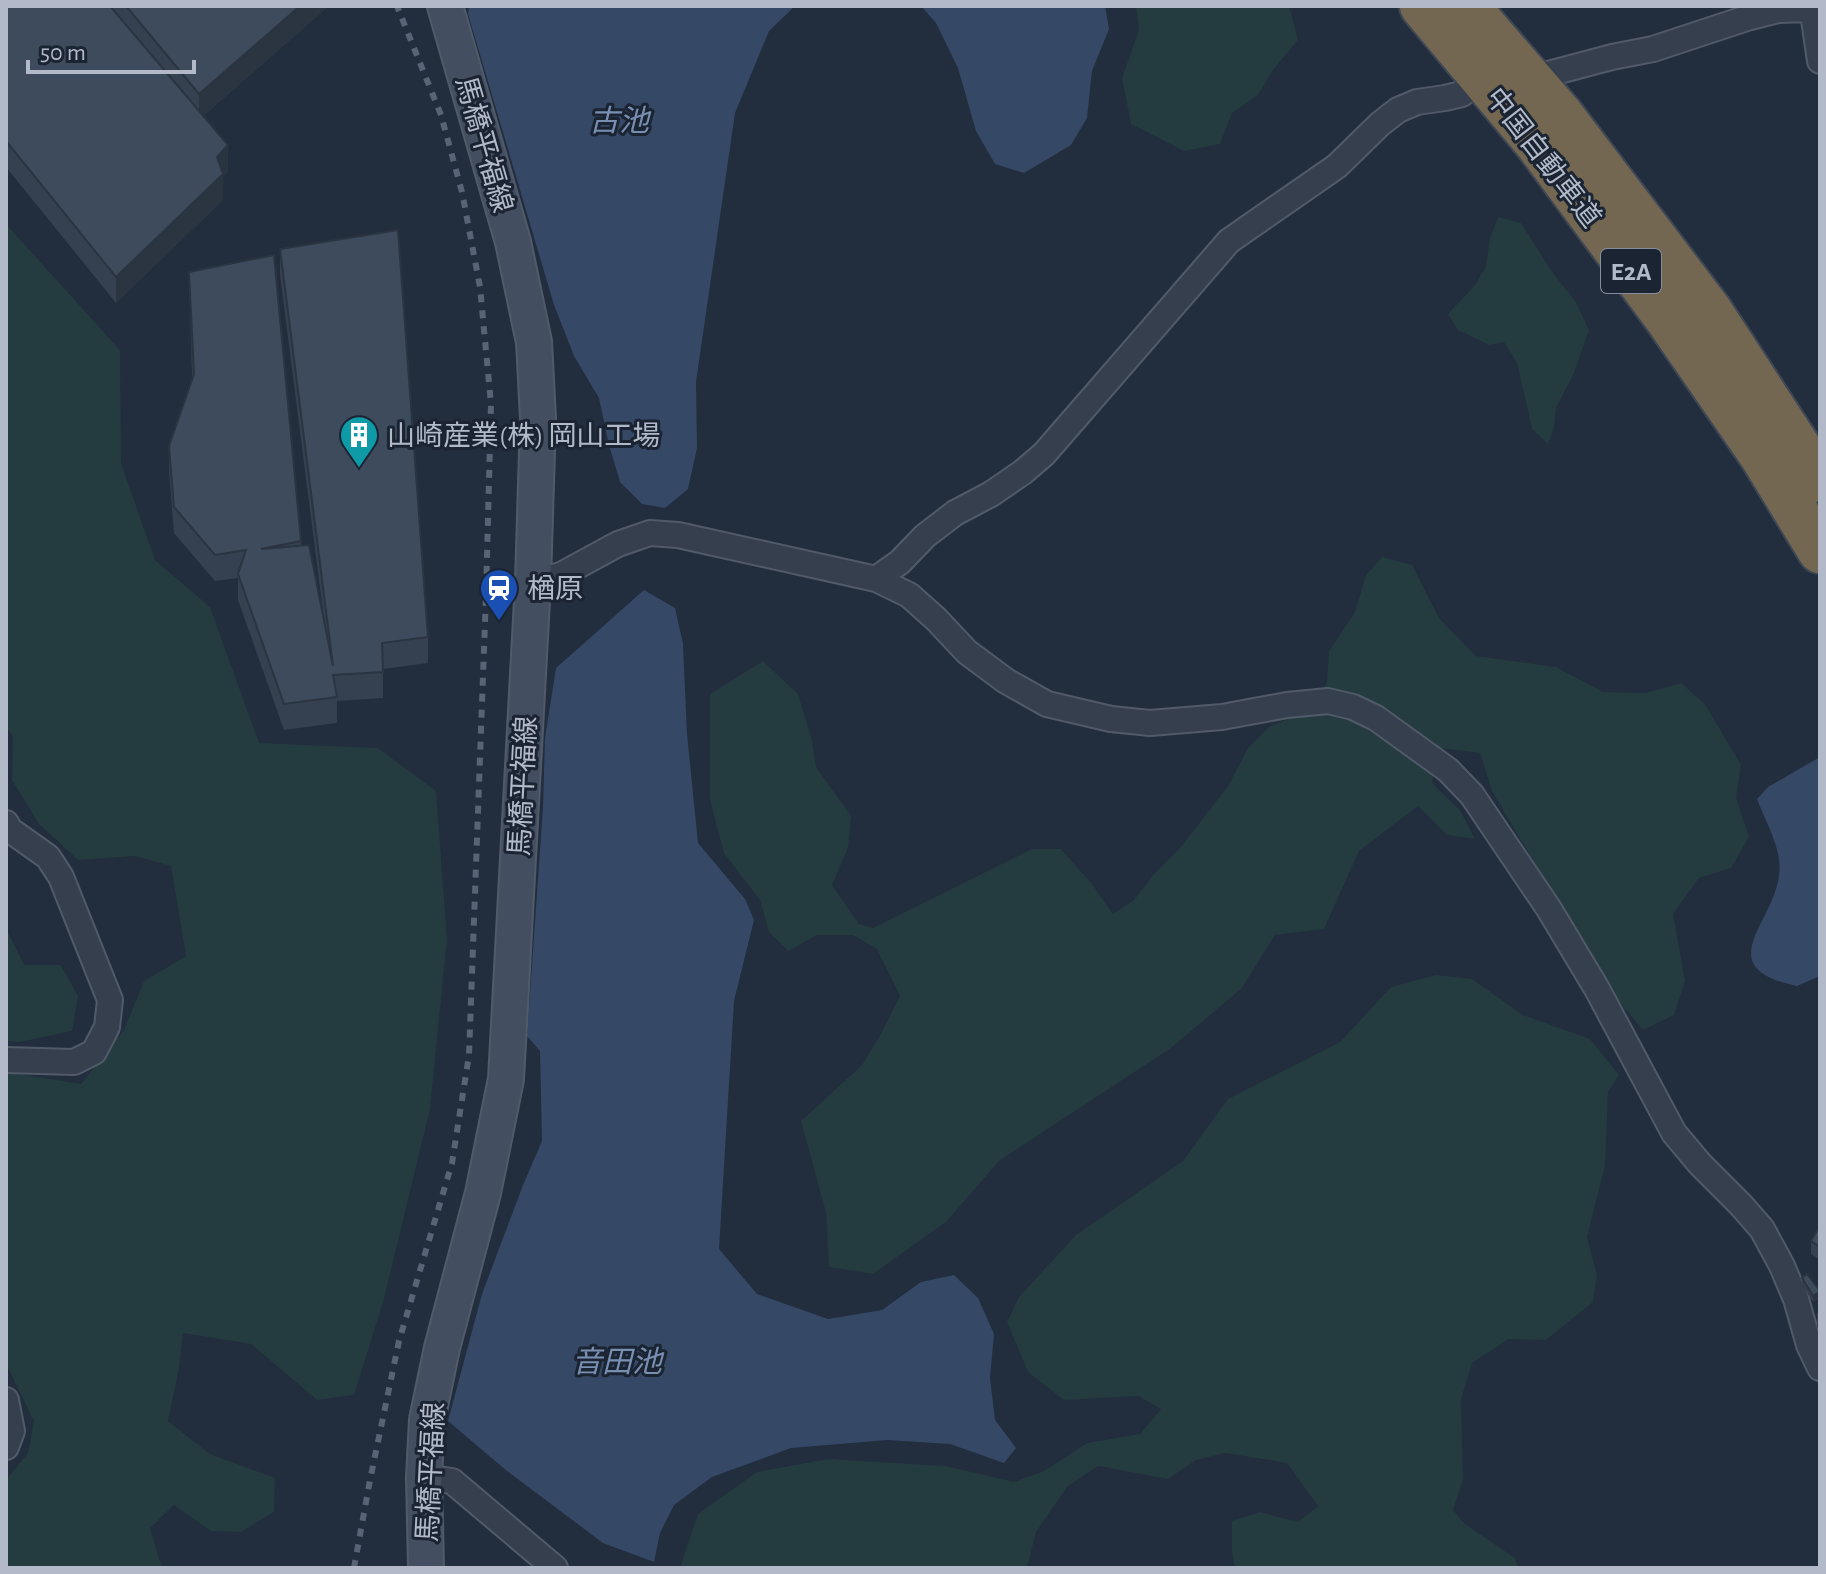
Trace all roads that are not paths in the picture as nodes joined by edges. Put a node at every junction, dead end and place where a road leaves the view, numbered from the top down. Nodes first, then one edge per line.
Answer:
1 (445, 6) edge
2 (1422, 6) edge
3 (1467, 6) edge
4 (1812, 8) edge
5 (1819, 49) edge
6 (1548, 74) dead end
7 (1462, 94) dead end
8 (1562, 116) junction
9 (1820, 427) edge
10 (1762, 456) junction
11 (1820, 480) edge
12 (1820, 551) edge
13 (876, 579) junction
14 (1820, 580) edge
15 (533, 582) junction
16 (6, 823) edge
17 (6, 1060) edge
18 (1820, 1368) edge
19 (6, 1400) edge
20 (6, 1447) edge
21 (424, 1477) junction
22 (426, 1568) edge
23 (555, 1568) edge

1 - 15 main road, 馬橋平福線
2 - 10 highway, 中国自動車道 / E2A
3 - 8 highway, 中国自動車道 / E2A
4 - 5 street
4 - 6 street
7 - 13 street
8 - 9 highway
8 - 11 highway, 中国自動車道 / E2A
10 - 12 highway, 中国自動車道 / E2A
10 - 14 highway
13 - 15 street
13 - 18 street
15 - 21 main road, 馬橋平福線
16 - 17 street
19 - 20 street
21 - 22 main road, 馬橋平福線
21 - 23 street

